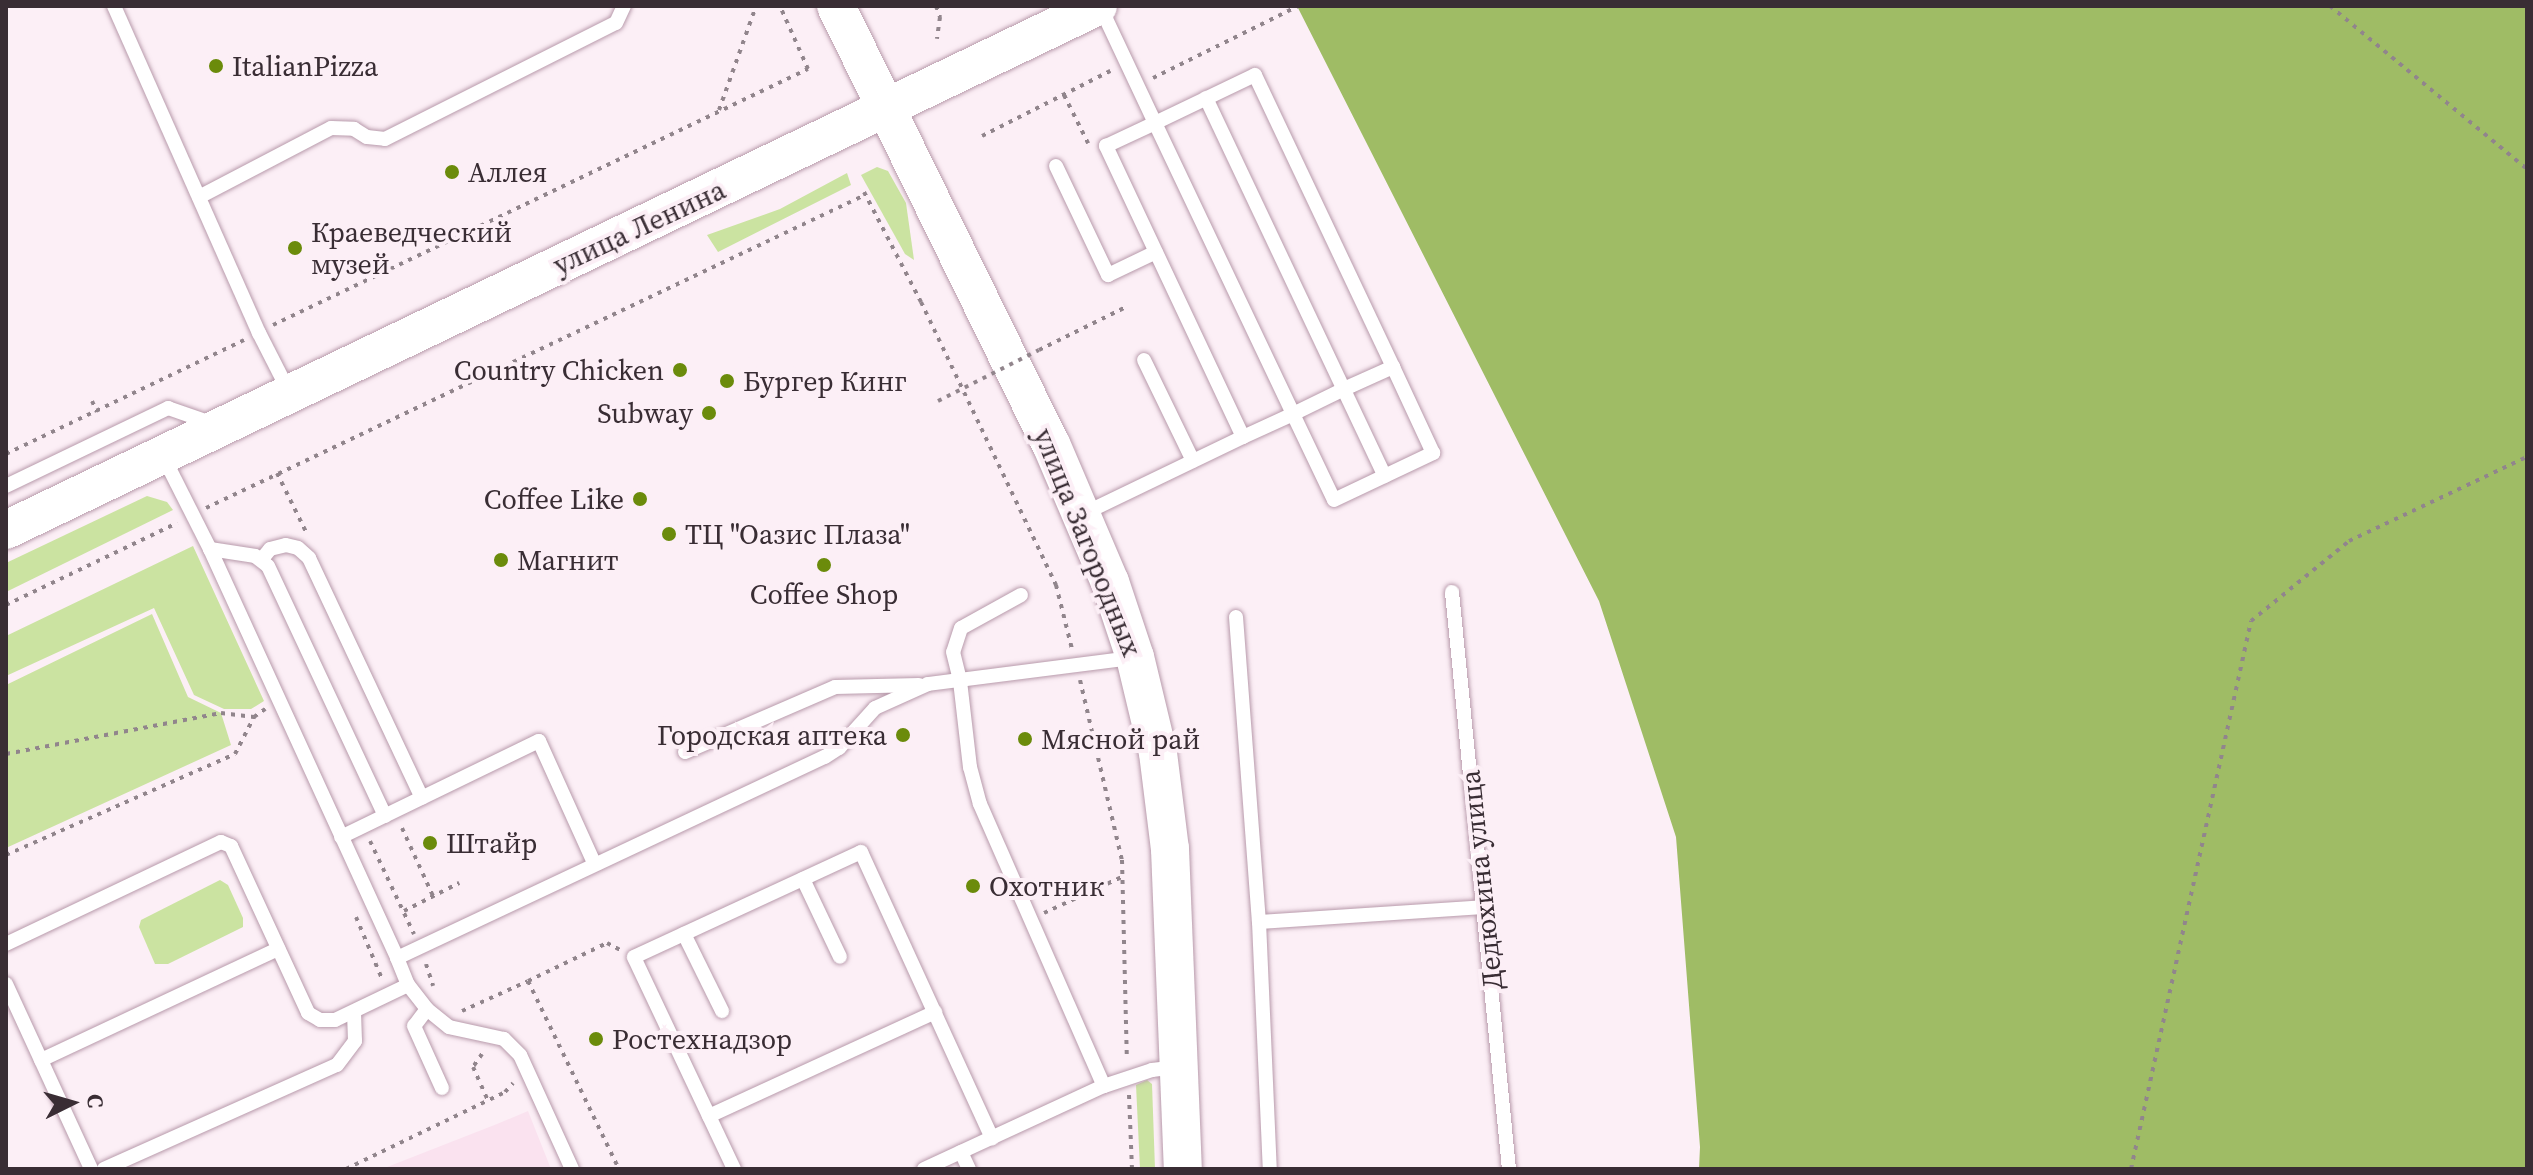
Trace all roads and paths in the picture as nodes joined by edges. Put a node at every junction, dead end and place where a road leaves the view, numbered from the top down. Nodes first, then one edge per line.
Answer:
1 (114, 6) edge
2 (624, 6) edge
3 (756, 6) edge
4 (780, 6) edge
5 (836, 6) edge
6 (936, 6) edge
7 (1099, 6) edge
8 (1298, 6) edge
9 (2330, 6) edge
10 (937, 39) dead end
11 (1127, 63) junction
12 (1137, 85) junction
13 (1206, 98) junction
14 (887, 109) junction
15 (719, 110) junction
16 (1155, 123) junction
17 (982, 136) dead end
18 (1056, 166) dead end
19 (2527, 169) edge
20 (199, 197) junction
21 (1156, 252) junction
22 (1124, 308) dead end
23 (259, 333) junction
24 (1144, 360) dead end
25 (1393, 367) junction
26 (1344, 389) junction
27 (289, 393) junction
28 (92, 401) dead end
29 (938, 401) dead end
30 (97, 412) junction
31 (1293, 414) junction
32 (222, 427) junction
33 (1243, 437) junction
34 (6, 454) edge
35 (163, 456) junction
36 (2527, 457) edge
37 (1193, 461) junction
38 (277, 473) junction
39 (1385, 476) junction
40 (6, 486) edge
41 (1082, 514) junction
42 (193, 515) junction
43 (6, 530) edge
44 (312, 545) dead end
45 (210, 549) junction
46 (262, 559) junction
47 (1452, 592) dead end
48 (1021, 595) dead end
49 (6, 605) edge
50 (1236, 617) dead end
51 (1135, 657) junction
52 (1076, 665) junction
53 (960, 681) junction
54 (928, 684) junction
55 (254, 717) junction
56 (273, 723) dead end
57 (685, 752) dead end
58 (6, 754) edge
59 (422, 798) junction
60 (390, 814) junction
61 (341, 837) junction
62 (372, 842) dead end
63 (6, 855) edge
64 (594, 863) junction
65 (1122, 877) junction
66 (803, 879) junction
67 (459, 883) dead end
68 (433, 896) junction
69 (1484, 907) junction
70 (353, 909) dead end
71 (404, 911) junction
72 (1031, 919) junction
73 (1259, 922) junction
74 (684, 934) junction
75 (6, 944) edge
76 (420, 947) junction
77 (278, 949) junction
78 (634, 957) junction
79 (840, 957) dead end
80 (397, 958) junction
81 (528, 981) dead end
82 (6, 984) edge
83 (408, 985) junction
84 (390, 995) junction
85 (427, 1009) junction
86 (722, 1011) dead end
87 (935, 1012) junction
88 (354, 1014) junction
89 (492, 1051) dead end
90 (41, 1060) junction
91 (1180, 1066) junction
92 (516, 1073) dead end
93 (1128, 1077) junction
94 (1104, 1086) junction
95 (442, 1088) dead end
96 (487, 1099) junction
97 (709, 1116) junction
98 (992, 1138) junction
99 (961, 1152) junction
100 (91, 1169) edge
101 (104, 1169) edge
102 (346, 1169) edge
103 (572, 1169) edge
104 (734, 1169) edge
105 (924, 1169) edge
106 (969, 1169) edge
107 (1132, 1169) edge
108 (1183, 1169) edge
109 (1270, 1169) edge
110 (1509, 1169) edge
111 (2131, 1169) edge

1 - 20 lane
2 - 20 lane
3 - 15 path
4 - 15 path
5 - 14 main road, улица Загородных
6 - 10 path
7 - 11 lane
7 - 14 main road, улица Ленина
8 - 12 path
9 - 19 path
11 - 12 lane
11 - 17 path
12 - 16 lane
13 - 16 lane
13 - 25 lane
13 - 26 lane
14 - 27 main road, улица Ленина
14 - 41 main road, улица Загородных
15 - 23 path
16 - 21 lane
16 - 31 lane
18 - 21 lane
20 - 23 lane
21 - 33 lane
22 - 29 path, bridge
23 - 27 lane
23 - 30 path
24 - 37 lane
25 - 26 lane
25 - 39 lane
26 - 31 lane
26 - 39 lane
27 - 32 main road, улица Ленина
28 - 30 path
30 - 34 path
31 - 33 lane
31 - 39 lane
32 - 35 main road, улица Ленина
32 - 40 lane
33 - 37 lane
35 - 42 lane
35 - 43 main road, улица Ленина
36 - 111 path
37 - 41 lane
38 - 42 path
38 - 44 path
38 - 52 path
41 - 51 main road, улица Загородных
42 - 45 lane
42 - 49 path
45 - 46 lane
45 - 61 lane
46 - 59 lane
46 - 60 lane
47 - 69 lane, Дедюхина улица
48 - 53 lane
50 - 73 lane
51 - 52 lane
51 - 91 main road, улица Загородных
52 - 53 lane
52 - 65 path
53 - 54 lane
53 - 72 lane
54 - 57 lane
54 - 64 lane
55 - 56 path
55 - 58 path
55 - 63 path
59 - 60 lane
59 - 64 lane
60 - 61 lane
60 - 68 path
61 - 80 lane
62 - 71 path
64 - 76 lane
65 - 72 path
65 - 93 path
66 - 74 lane
66 - 79 lane
66 - 87 lane
67 - 68 path
68 - 71 path
69 - 73 lane
69 - 110 lane, Дедюхина улица
70 - 84 path
71 - 76 path
72 - 94 lane
73 - 109 lane
74 - 78 lane
74 - 86 lane
75 - 77 lane
76 - 80 lane
77 - 88 lane
77 - 90 lane
78 - 81 path
78 - 97 lane
80 - 83 lane
82 - 90 lane
83 - 84 lane
83 - 85 lane
84 - 88 lane
85 - 95 lane
85 - 103 lane
87 - 97 lane
87 - 98 lane
88 - 101 lane
89 - 96 path
90 - 100 lane
91 - 93 lane
91 - 108 main road, улица Загородных
92 - 96 path
93 - 94 lane
93 - 107 path
94 - 98 lane
96 - 102 path
97 - 104 lane
98 - 99 lane
99 - 105 lane
99 - 106 lane

